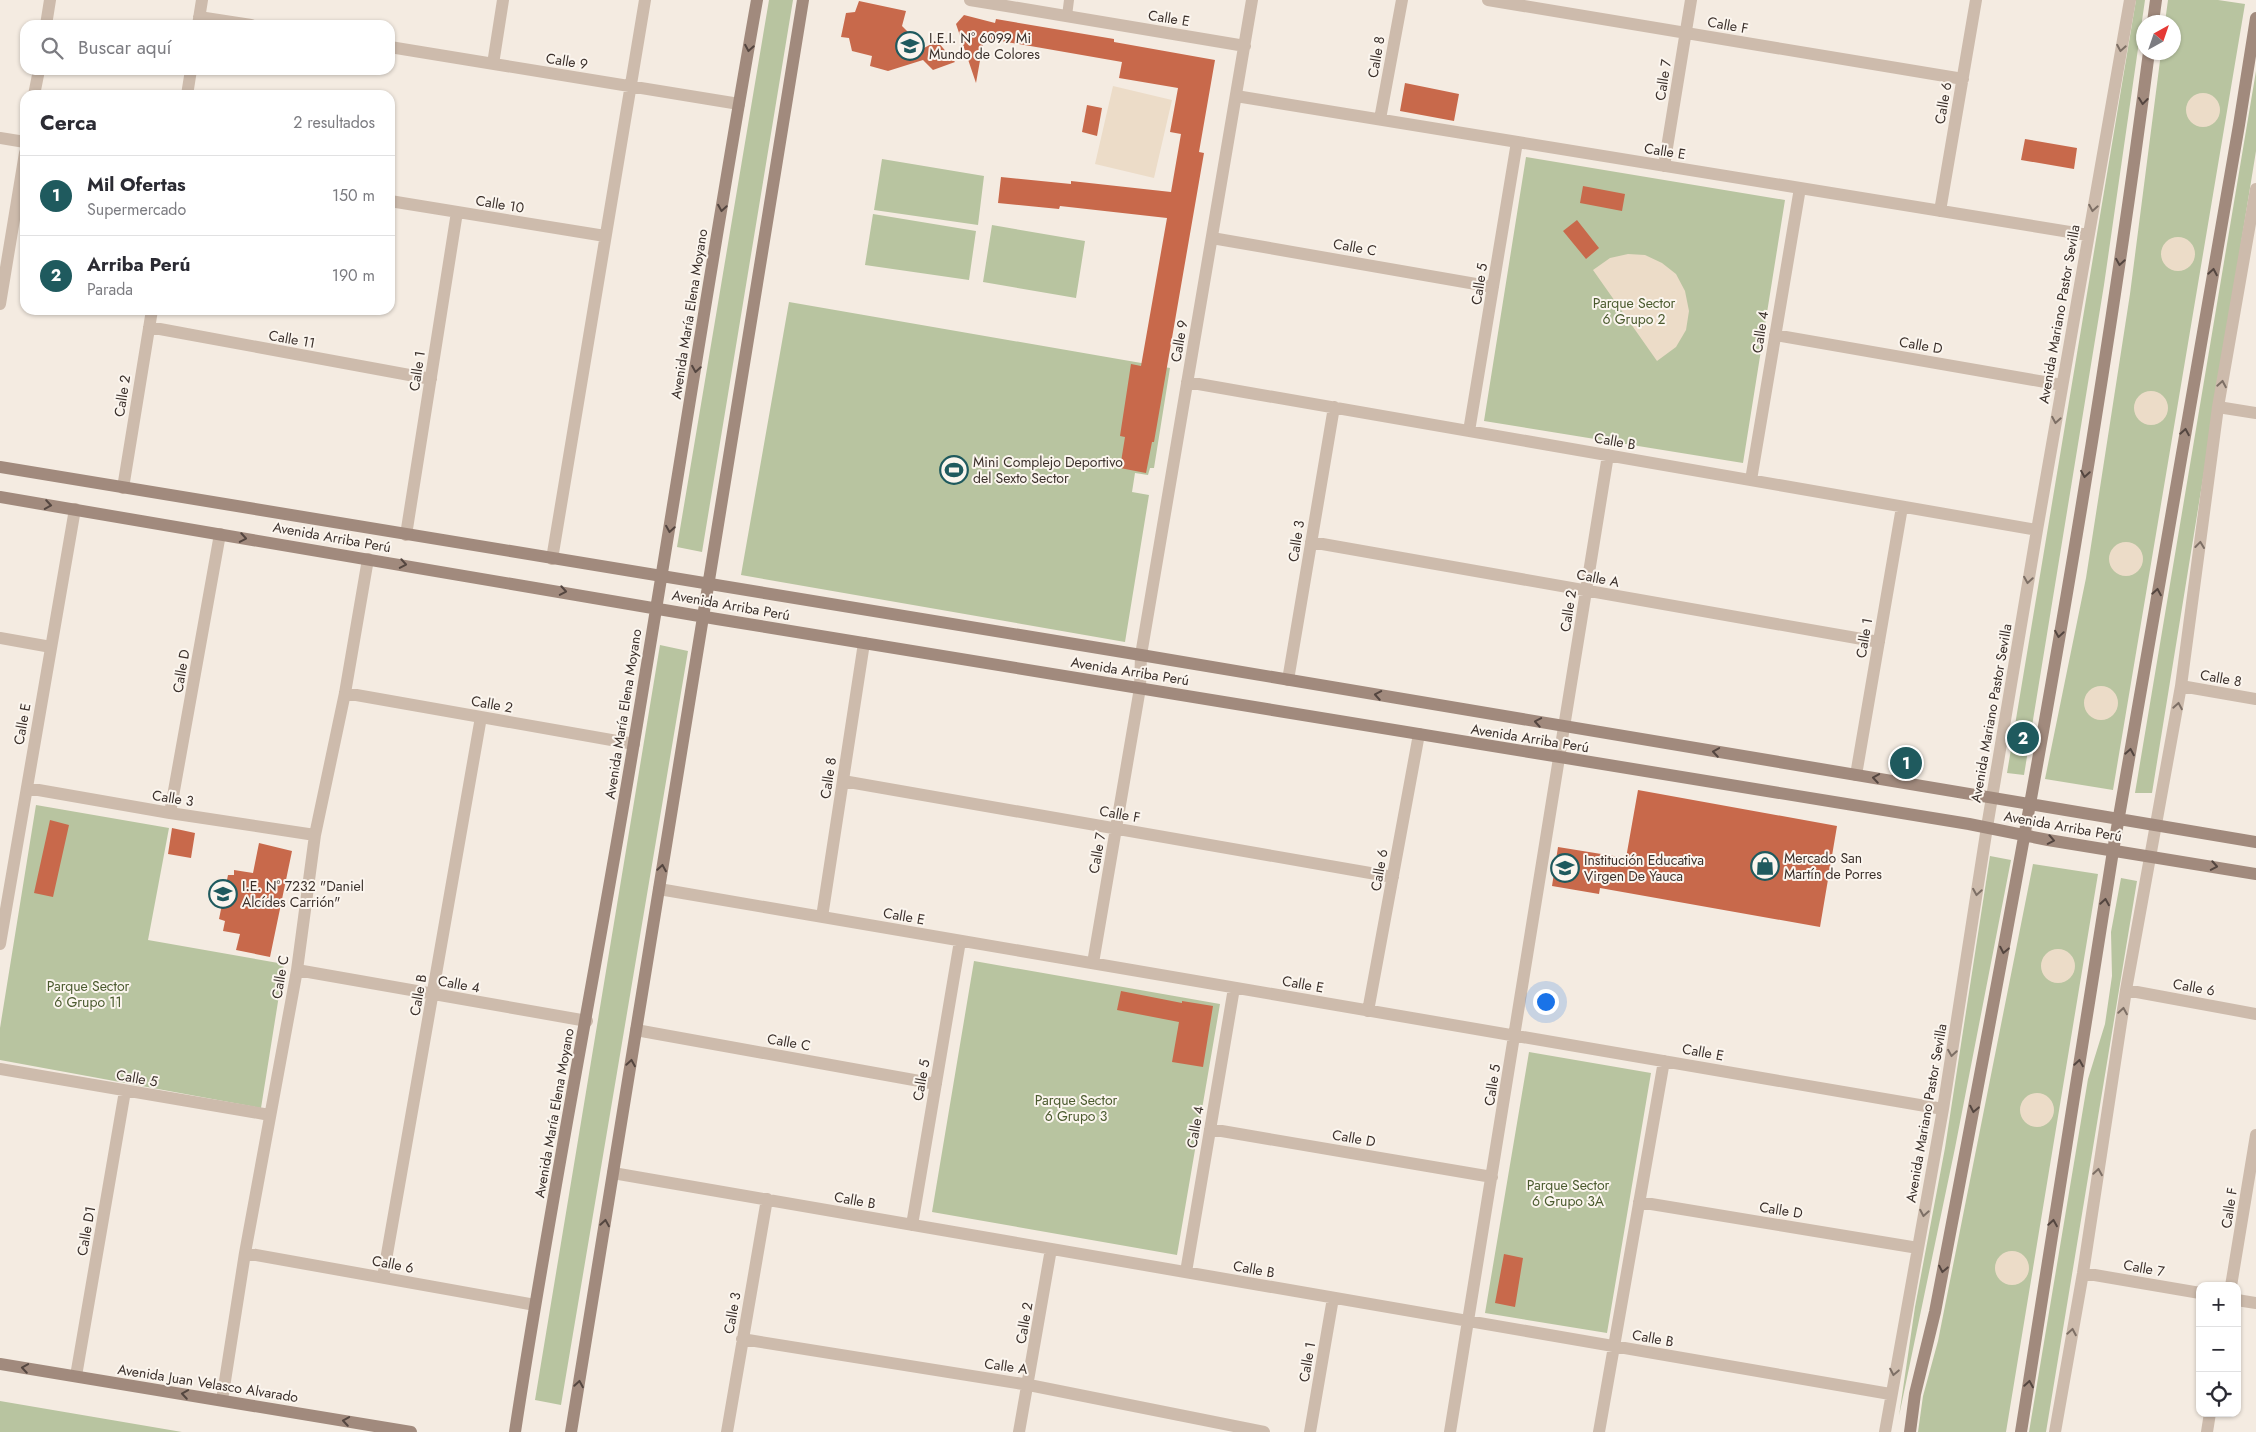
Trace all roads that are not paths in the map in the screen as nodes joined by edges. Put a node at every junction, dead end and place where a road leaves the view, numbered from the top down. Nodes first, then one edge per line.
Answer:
1 (50, 0) edge
2 (202, 0) edge
3 (503, 0) edge
4 (645, 0) edge
5 (758, 0) edge
6 (803, 0) edge
7 (970, 0) edge
8 (1069, 0) edge
9 (1252, 0) edge
10 (1402, 0) edge
11 (1488, 0) edge
12 (1691, 0) edge
13 (1976, 0) edge
14 (2130, 0) edge
15 (2156, 0) edge
16 (2154, 15) edge
17 (1067, 16) junction
18 (2256, 18) edge
19 (47, 20) edge
20 (199, 20) edge
21 (1686, 33) junction
22 (1245, 46) junction
23 (395, 48) edge
24 (2148, 60) edge
25 (493, 64) junction
26 (38, 75) edge
27 (190, 75) edge
28 (1963, 79) junction
29 (630, 86) junction
30 (35, 90) edge
31 (187, 90) edge
32 (1236, 96) junction
33 (739, 104) junction
34 (1380, 119) junction
35 (0, 138) edge
36 (20, 141) edge
37 (1517, 142) junction
38 (1664, 166) junction
39 (20, 183) edge
40 (1800, 188) junction
41 (2256, 189) edge
42 (395, 202) edge
43 (1940, 211) junction
44 (457, 212) junction
45 (606, 236) junction
46 (2088, 236) junction
47 (1212, 238) junction
48 (1493, 287) junction
49 (0, 304) edge
50 (151, 315) edge
51 (149, 327) junction
52 (1775, 335) junction
53 (430, 379) junction
54 (1188, 382) junction
55 (2062, 385) junction
56 (1334, 407) junction
57 (2218, 407) junction
58 (2256, 413) edge
59 (1470, 431) junction
60 (1608, 455) junction
61 (0, 467) edge
62 (1751, 480) junction
63 (123, 488) junction
64 (0, 497) edge
65 (1902, 507) junction
66 (75, 509) junction
67 (2036, 530) junction
68 (220, 534) junction
69 (406, 535) junction
70 (1312, 542) junction
71 (368, 559) junction
72 (552, 559) junction
73 (662, 577) junction
74 (708, 584) junction
75 (1586, 591) junction
76 (655, 607) junction
77 (704, 616) junction
78 (0, 638) edge
79 (1878, 642) junction
80 (864, 643) junction
81 (51, 647) junction
82 (1141, 654) junction
83 (1288, 680) junction
84 (2181, 686) junction
85 (1140, 688) junction
86 (345, 693) junction
87 (2256, 699) edge
88 (481, 717) junction
89 (1564, 727) junction
90 (1419, 734) junction
91 (1562, 742) joint
92 (634, 744) junction
93 (1559, 758) junction
94 (1856, 775) junction
95 (843, 781) junction
96 (27, 788) junction
97 (1992, 797) junction
98 (2031, 804) junction
99 (170, 813) junction
100 (2118, 818) junction
101 (2156, 825) junction
102 (1987, 827) junction
103 (1116, 828) junction
104 (2026, 835) junction
105 (315, 836) junction
106 (2256, 842) edge
107 (2113, 850) junction
108 (2151, 855) junction
109 (2256, 874) edge
110 (1393, 877) junction
111 (659, 889) junction
112 (822, 917) junction
113 (1, 936) edge
114 (960, 941) junction
115 (1093, 963) junction
116 (297, 970) junction
117 (1234, 988) junction
118 (2126, 990) junction
119 (433, 995) junction
120 (1368, 1011) junction
121 (2256, 1014) edge
122 (586, 1021) junction
123 (636, 1030) junction
124 (1515, 1036) junction
125 (1664, 1061) junction
126 (0, 1069) edge
127 (936, 1084) junction
128 (125, 1091) junction
129 (1943, 1109) junction
130 (270, 1115) junction
131 (1210, 1129) junction
132 (2256, 1135) edge
133 (613, 1173) junction
134 (1492, 1177) junction
135 (767, 1199) junction
136 (1639, 1202) junction
137 (912, 1225) junction
138 (1918, 1248) junction
139 (1052, 1249) junction
140 (245, 1253) junction
141 (1186, 1272) junction
142 (2083, 1272) junction
143 (383, 1277) junction
144 (2232, 1282) edge
145 (2196, 1292) edge
146 (1333, 1298) junction
147 (2241, 1301) edge
148 (2256, 1303) edge
149 (535, 1305) junction
150 (1469, 1321) junction
151 (742, 1340) junction
152 (1614, 1346) junction
153 (0, 1364) edge
154 (76, 1376) junction
155 (1028, 1385) junction
156 (1890, 1394) junction
157 (222, 1400) junction
158 (2209, 1417) edge
159 (411, 1432) edge
160 (515, 1432) edge
161 (571, 1432) edge
162 (727, 1432) edge
163 (1019, 1432) edge
164 (1264, 1432) edge
165 (1310, 1432) edge
166 (1450, 1432) edge
167 (1599, 1432) edge
168 (1885, 1432) edge
169 (1910, 1432) edge
170 (2021, 1432) edge
171 (2055, 1432) edge
172 (2207, 1432) edge

1 - 19 street
2 - 20 street
3 - 25 street
4 - 29 street
5 -> 33 street, Avenida María Elena Moyano
6 - 74 street
7 - 17 street, Calle E
8 - 17 lane
9 - 22 street, Calle 9
10 - 34 street, Calle 8
11 - 21 street, Calle F
12 - 21 street, Calle 7
13 - 28 street, Calle 6
14 -> 46 street, Avenida Mariano Pastor Sevilla
15 - 16 street
17 - 22 street, Calle E
100 -> 18 street
21 - 28 street, Calle F
21 - 38 street, Calle 7
22 - 32 street, Calle 9
23 - 25 street, Calle 9
24 -> 98 street
25 - 29 street, Calle 9
26 - 30 street
27 - 31 street
28 - 43 street, Calle 6
29 - 33 street, Calle 9
29 - 45 street
32 - 34 street, Calle E
32 - 47 street, Calle 9
33 -> 73 street, Avenida María Elena Moyano
34 - 37 street, Calle E
35 - 36 street
37 - 38 street, Calle E
37 - 48 street, Calle 5
38 - 40 street, Calle E
39 - 49 street
40 - 43 street, Calle E
40 - 52 street, Calle 4
57 -> 41 street
42 - 44 street, Calle 10
43 - 46 street, Calle E
44 - 45 street, Calle 10
44 - 53 street, Calle 1
45 - 72 street
46 - 55 street, Avenida Mariano Pastor Sevilla
47 - 48 street, Calle C
47 - 54 street, Calle 9
48 - 59 street, Calle 5
50 - 51 street, Calle 2
51 - 53 street, Calle 11
51 - 63 street, Calle 2
52 - 55 street, Calle D
52 - 62 street, Calle 4
53 - 69 street, Calle 1
54 - 56 street, Calle B
54 - 82 street, Calle 9
55 -> 67 street, Avenida Mariano Pastor Sevilla
56 - 59 street, Calle B
56 - 70 street, Calle 3
57 - 58 street
84 -> 57 street
59 - 60 street, Calle B
60 - 62 street, Calle B
60 - 75 street, Calle 2
61 - 63 street, Avenida Arriba Perú
62 - 65 street, Calle B
63 - 69 street, Avenida Arriba Perú
64 -> 66 street, Avenida Arriba Perú
65 - 67 street, Calle B
65 - 79 street, Calle 1
66 - 68 street, Avenida Arriba Perú
66 - 81 street, Calle E
67 -> 97 street, Avenida Mariano Pastor Sevilla
68 -> 71 street, Avenida Arriba Perú
68 - 99 street, Calle D
69 - 72 street, Avenida Arriba Perú
70 - 75 street, Calle A
70 - 83 street, Calle 3
71 -> 76 street, Avenida Arriba Perú
71 - 86 street, Calle C
72 - 73 street, Avenida Arriba Perú
73 - 74 street, Avenida Arriba Perú
73 - 76 street, Avenida María Elena Moyano
74 - 77 street
74 - 82 street, Avenida Arriba Perú
75 - 79 street, Calle A
75 - 89 street, Calle 2
76 - 77 street, Avenida Arriba Perú
76 - 92 street, Avenida María Elena Moyano
77 - 80 street, Avenida Arriba Perú
111 -> 77 street
78 - 81 street
79 - 94 street, Calle 1
80 - 85 street, Avenida Arriba Perú
80 - 95 street, Calle 8
81 - 96 street, Calle E
82 - 83 street, Avenida Arriba Perú
82 - 85 street, Calle 9
89 -> 83 street, Avenida Arriba Perú
84 - 87 street, Calle 8
101 -> 84 street
85 - 90 street, Avenida Arriba Perú
85 - 103 street, Calle 7
86 - 88 street, Calle 2
86 - 105 street, Calle C
88 - 92 street, Calle 2
88 - 119 street, Calle B
89 - 91 street, Calle 2
94 -> 89 street, Avenida Arriba Perú
90 - 93 street, Avenida Arriba Perú
90 - 110 street, Calle 6
91 - 93 street, Calle 5
92 - 122 street, Avenida María Elena Moyano
93 - 102 street, Avenida Arriba Perú
93 - 124 street, Calle 5
97 -> 94 street, Avenida Arriba Perú
95 - 103 street, Calle F
95 - 112 street, Calle 8
96 - 99 street, Calle 3
96 - 113 street, Calle E
97 - 98 street, Avenida Arriba Perú
97 - 102 street, Avenida Mariano Pastor Sevilla
98 - 100 street, Avenida Arriba Perú
98 - 104 street
99 - 105 street, Calle 3
100 - 101 street, Avenida Arriba Perú
100 - 107 street
101 - 106 street, Avenida Arriba Perú
101 - 108 street
102 - 104 street, Avenida Arriba Perú
102 -> 129 street, Avenida Mariano Pastor Sevilla
103 - 110 street, Calle F
103 - 115 street, Calle 7
104 -> 107 street, Avenida Arriba Perú
104 -> 169 street
105 - 116 street, Calle C
107 - 108 street, Avenida Arriba Perú
170 -> 107 street
108 -> 109 street, Avenida Arriba Perú
108 - 118 street
110 - 120 street, Calle 6
111 - 112 street, Calle E
111 - 123 street
112 - 114 street, Calle E
114 - 115 street, Calle E
114 - 127 street, Calle 5
115 - 117 street, Calle E
116 - 119 street, Calle 4
116 - 130 street, Calle C
117 - 120 street, Calle E
117 - 131 street, Calle 4
118 - 121 street, Calle 6
142 -> 118 street
119 - 122 street, Calle 4
119 - 143 street, Calle B
120 - 124 street, Calle E
122 - 149 street, Avenida María Elena Moyano
123 - 127 street, Calle C
133 -> 123 street
124 - 125 street, Calle E
124 - 134 street, Calle 5
125 - 129 street, Calle E
125 - 136 street
126 - 128 street, Calle 5
127 - 137 street, Calle 5
128 - 130 street, Calle 5
128 - 154 street, Calle D1
129 -> 138 street, Avenida Mariano Pastor Sevilla
130 - 140 street, Calle C
131 - 134 street, Calle D
131 - 141 street, Calle 4
132 - 144 street, Calle F
133 - 135 street, Calle B
161 -> 133 street
134 - 150 street, Calle 5
135 - 137 street, Calle B
135 - 151 street, Calle 3
136 - 138 street, Calle D
136 - 152 street
137 - 139 street, Calle B
138 -> 156 street, Avenida Mariano Pastor Sevilla
139 - 141 street, Calle B
139 - 155 street, Calle 2
140 - 143 street, Calle 6
140 - 157 street, Calle C
141 - 146 street, Calle B
142 - 145 street, Calle 7
171 -> 142 street
143 - 149 street, Calle 6
146 - 150 street, Calle B
146 - 165 street, Calle 1
147 - 148 street
149 - 160 street, Avenida María Elena Moyano
150 - 152 street, Calle B
150 - 166 street, Calle 5
151 - 155 street, Calle A
151 - 162 street, Calle 3
152 - 156 street, Calle B
152 - 167 street
154 -> 153 street, Avenida Juan Velasco Alvarado
157 -> 154 street, Avenida Juan Velasco Alvarado
155 - 163 street, Calle 2
155 - 164 street, Calle A
156 - 168 street, Avenida Mariano Pastor Sevilla
159 -> 157 street, Avenida Juan Velasco Alvarado
158 - 172 street

